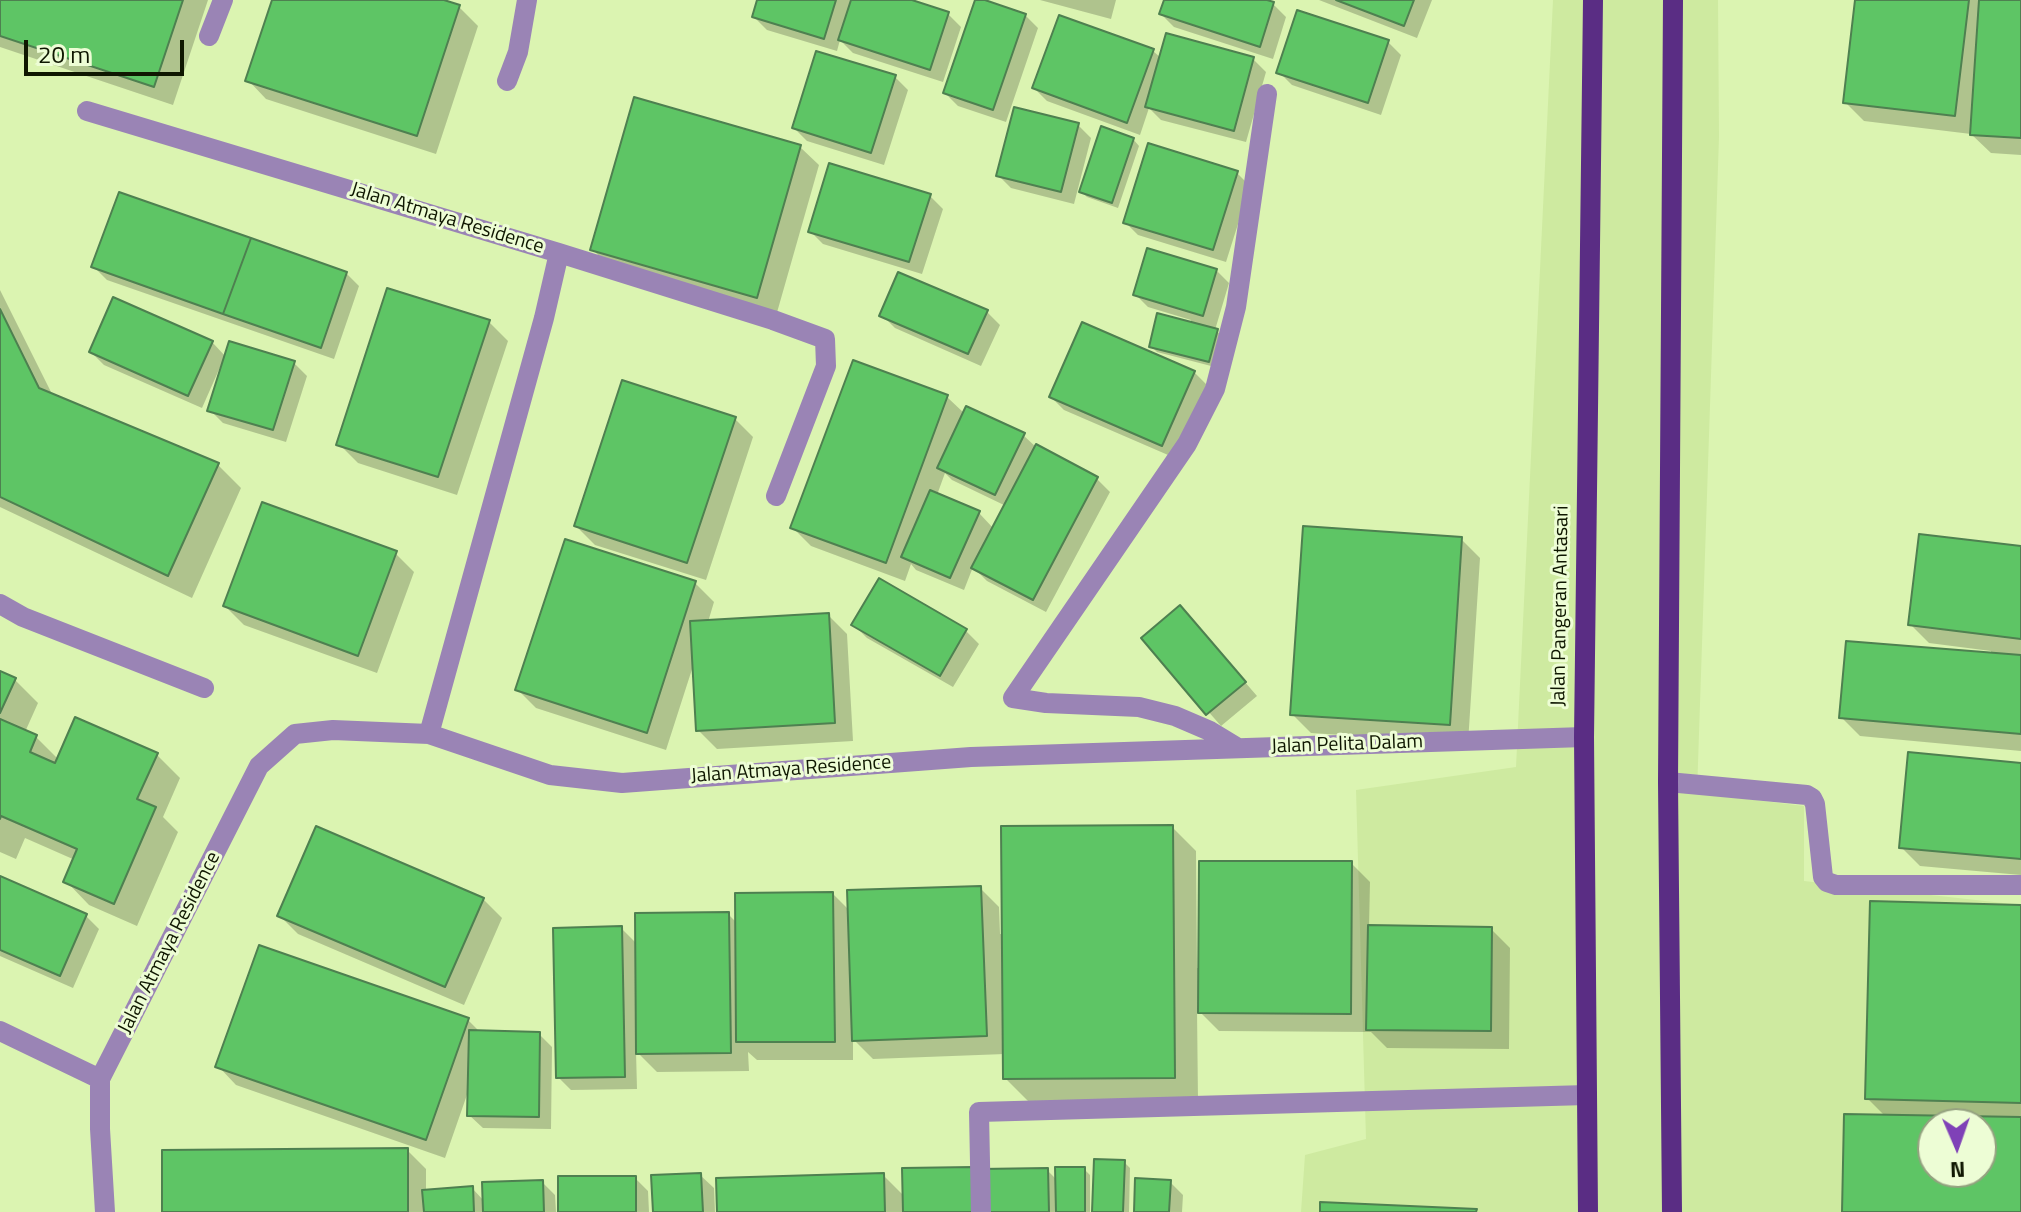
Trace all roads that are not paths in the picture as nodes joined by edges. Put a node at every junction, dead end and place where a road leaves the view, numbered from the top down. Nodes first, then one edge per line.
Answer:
1 (223, 0) edge
2 (527, 0) edge
3 (1593, 0) edge
4 (1673, 0) edge
5 (209, 36) dead end
6 (507, 81) dead end
7 (1267, 94) dead end
8 (87, 111) dead end
9 (559, 253) junction
10 (776, 496) dead end
11 (0, 604) edge
12 (204, 688) dead end
13 (429, 734) junction
14 (1584, 737) junction
15 (1238, 748) junction
16 (1111, 752) joint
17 (1668, 782) junction
18 (2021, 885) edge
19 (0, 1031) edge
20 (100, 1079) junction
21 (1587, 1095) junction
22 (105, 1212) edge
23 (981, 1212) edge
24 (1588, 1212) edge
25 (1672, 1212) edge

1 - 5 street
2 - 6 street
3 - 14 main road, Jalan Pangeran Antasari
4 - 17 main road
7 - 15 street
8 - 9 street, Jalan Atmaya Residence
9 - 10 street
9 - 13 street, Jalan Atmaya Residence
11 - 12 street
13 - 16 street, Jalan Atmaya Residence
13 - 20 street, Jalan Atmaya Residence
14 - 15 street, Jalan Pelita Dalam
14 - 21 main road, Jalan Pangeran Antasari
15 - 16 street, Jalan Pelita Dalam
17 - 18 street
17 - 25 main road
19 - 20 street
20 - 22 street, Jalan Atmaya Residence
21 - 23 street
21 - 24 main road, Jalan Pangeran Antasari

